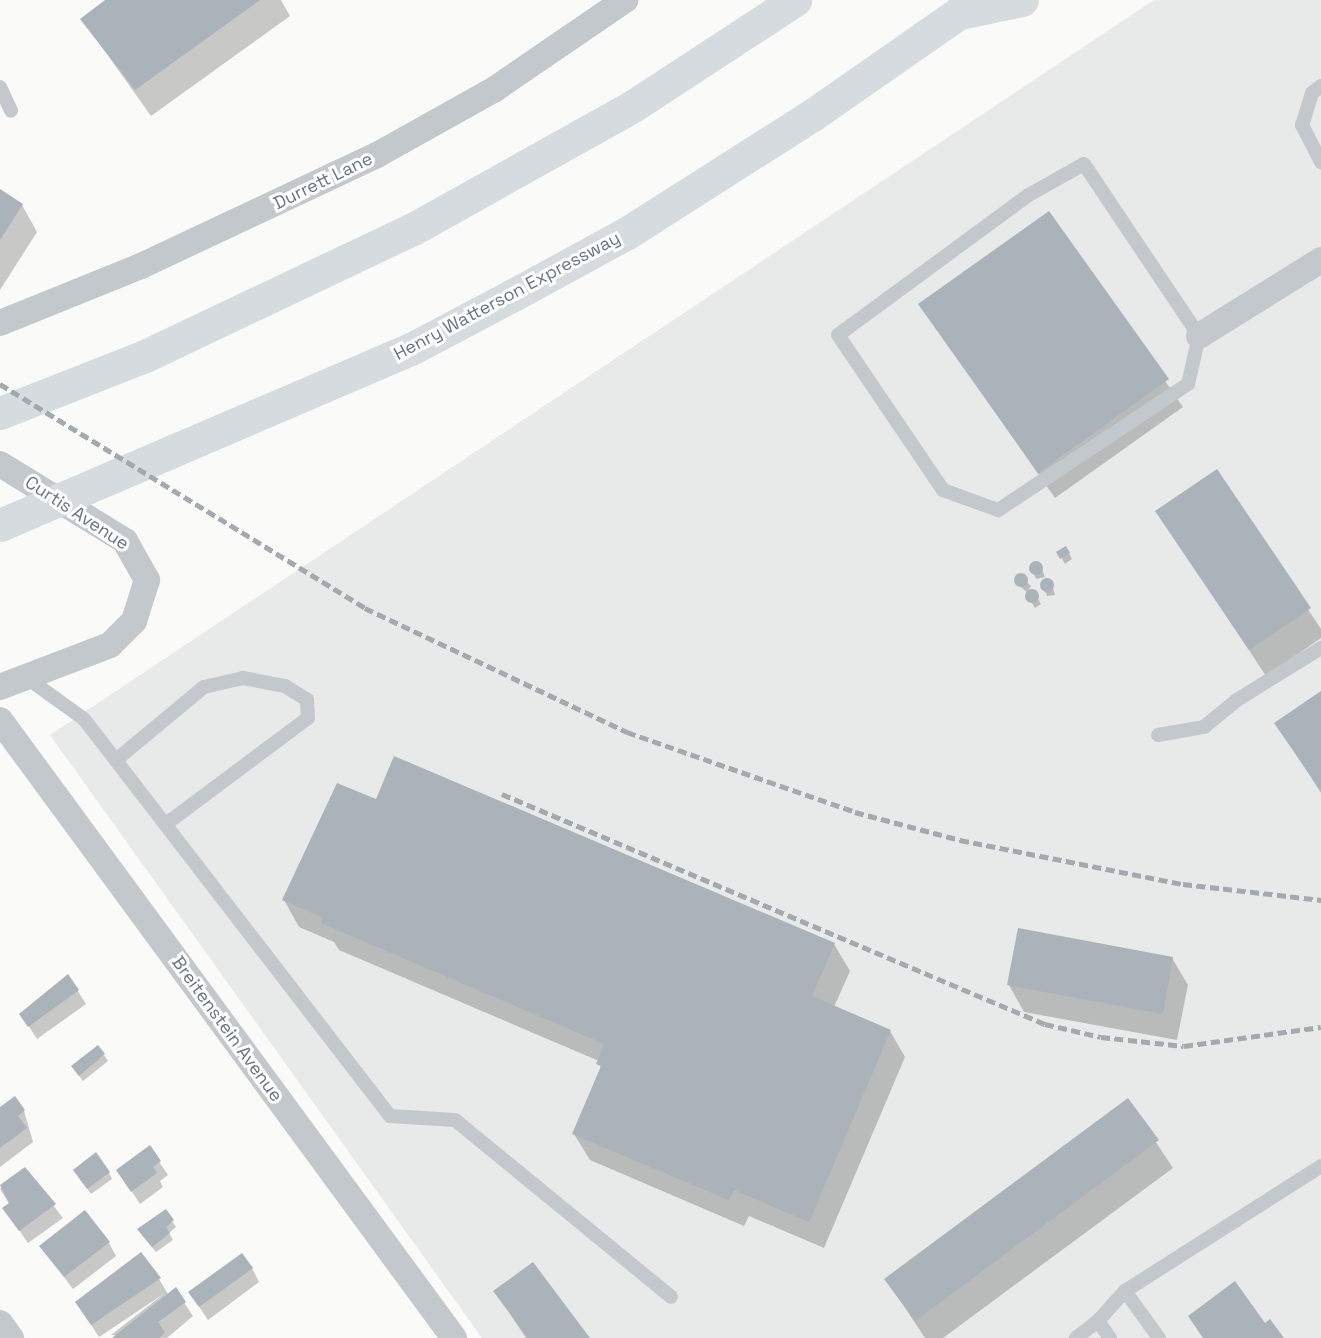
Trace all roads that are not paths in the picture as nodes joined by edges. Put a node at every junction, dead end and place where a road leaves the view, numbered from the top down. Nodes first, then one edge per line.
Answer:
1 (625, 0) edge
2 (795, 0) edge
3 (1022, 0) edge
4 (970, 6) edge
5 (1321, 86) edge
6 (0, 87) edge
7 (11, 111) dead end
8 (1321, 162) edge
9 (1321, 260) edge
10 (0, 323) edge
11 (1199, 336) junction
12 (0, 413) edge
13 (0, 464) edge
14 (0, 525) edge
15 (1321, 648) edge
16 (27, 678) junction
17 (0, 687) edge
18 (0, 720) edge
19 (1158, 735) dead end
20 (116, 760) junction
21 (166, 824) junction
22 (1321, 1166) edge
23 (1125, 1291) junction
24 (671, 1297) dead end
25 (1098, 1321) junction
26 (0, 1323) edge
27 (11, 1338) edge
28 (454, 1338) edge
29 (1076, 1338) edge
30 (1110, 1338) edge
31 (1159, 1338) edge

1 - 10 street, Durrett Lane
2 - 12 highway
3 - 4 highway
4 - 14 highway, Henry Watterson Expressway
5 - 8 lane
6 - 7 lane
9 - 11 street
11 - 11 lane
13 - 16 street, Curtis Avenue
15 - 19 lane
16 - 17 street
16 - 20 lane
18 - 28 street, Breitenstein Avenue
20 - 21 lane
20 - 21 lane
21 - 24 lane
22 - 23 lane
23 - 25 lane
23 - 31 lane
25 - 29 lane
25 - 30 lane
26 - 27 street

